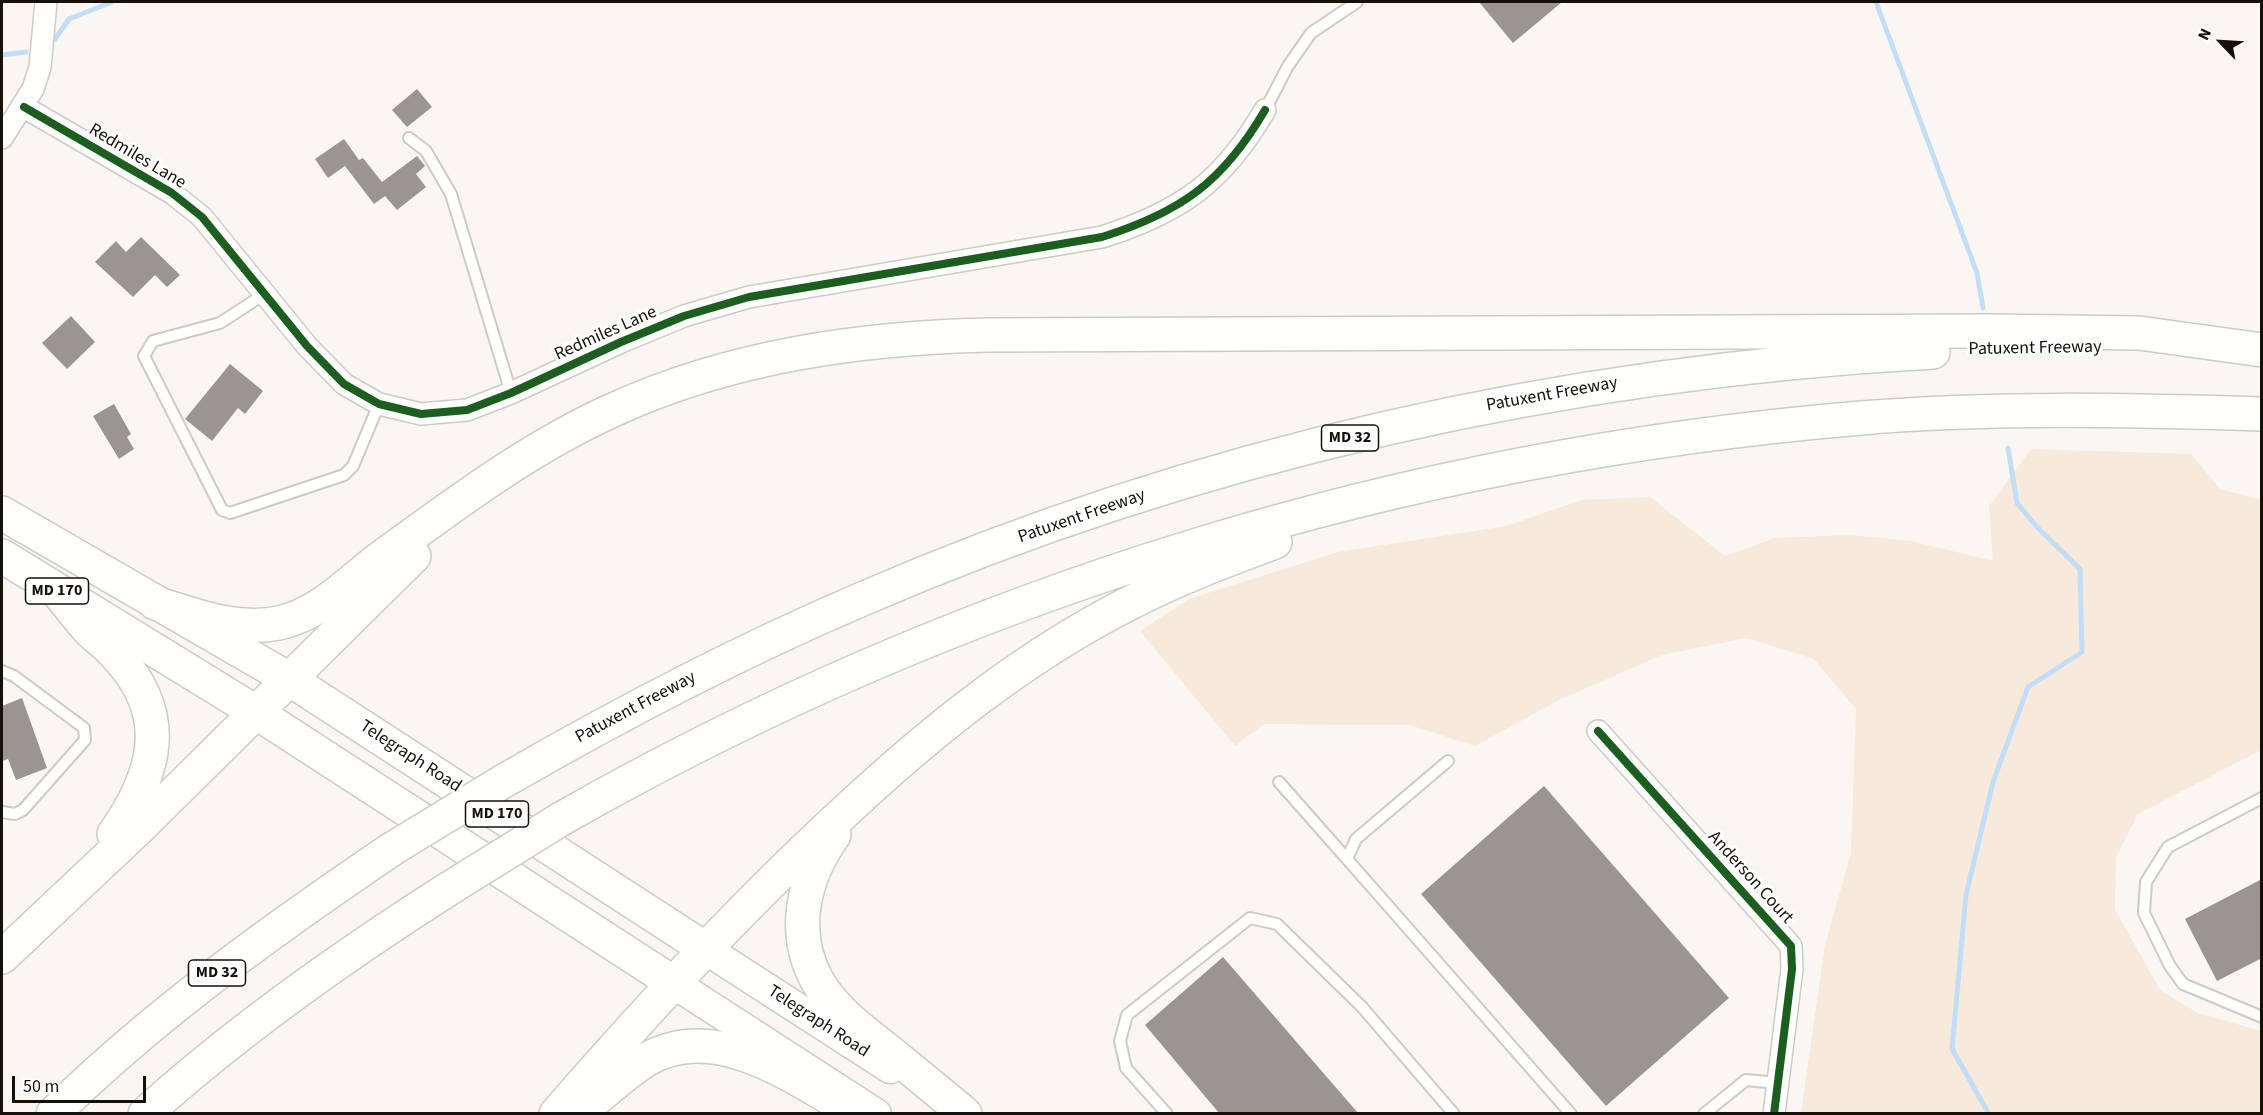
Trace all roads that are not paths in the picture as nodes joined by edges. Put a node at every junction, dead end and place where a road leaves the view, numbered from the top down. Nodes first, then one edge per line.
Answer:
1 (46, 2) edge
2 (1357, 2) edge
3 (24, 107) junction
4 (1265, 110) joint
5 (2, 138) edge
6 (409, 138) dead end
7 (266, 293) junction
8 (2262, 351) edge
9 (511, 393) junction
10 (379, 404) junction
11 (2262, 414) edge
12 (1609, 448) junction
13 (517, 462) junction
14 (2, 513) edge
15 (2, 556) edge
16 (57, 591) junction
17 (155, 603) junction
18 (2, 671) edge
19 (289, 679) junction
20 (254, 711) junction
21 (1598, 730) dead end
22 (1448, 761) dead end
23 (881, 778) junction
24 (1279, 782) dead end
25 (2262, 798) edge
26 (2, 812) edge
27 (1347, 859) junction
28 (85, 876) junction
29 (704, 948) junction
30 (2, 957) edge
31 (672, 982) junction
32 (2262, 1017) edge
33 (1778, 1083) junction
34 (53, 1113) edge
35 (145, 1113) edge
36 (556, 1113) edge
37 (577, 1113) edge
38 (857, 1113) edge
39 (876, 1113) edge
40 (963, 1113) edge
41 (1167, 1113) edge
42 (1454, 1113) edge
43 (1571, 1113) edge
44 (1704, 1113) edge
45 (1774, 1113) edge

1 - 3 street
2 - 4 lane
3 - 5 street
3 - 7 street, Redmiles Lane
4 - 9 street, Redmiles Lane
6 - 9 lane
7 - 10 street, Redmiles Lane
7 - 10 lane
8 - 13 main road
8 - 34 main road, Patuxent Freeway / MD 32, bridge
9 - 10 street, Redmiles Lane
11 - 12 main road
12 - 23 main road
12 - 35 main road, bridge
13 - 17 main road
13 - 19 main road
14 - 17 main road, Telegraph Road / MD 170
15 - 16 main road, MD 170
16 - 20 main road, MD 170
16 - 28 main road
17 - 19 main road, Telegraph Road / MD 170
18 - 26 lane
19 - 20 main road
19 - 29 main road, Telegraph Road / MD 170
20 - 28 main road
20 - 31 main road, MD 170
21 - 33 street, Anderson Court
22 - 27 lane
23 - 29 main road
23 - 40 main road
24 - 27 lane
25 - 32 lane
27 - 43 lane
28 - 30 main road
29 - 31 main road
29 - 40 main road, Telegraph Road / MD 170
31 - 36 main road
31 - 39 main road, MD 170
33 - 44 lane
33 - 45 street, Anderson Court
37 - 38 main road
41 - 42 lane

